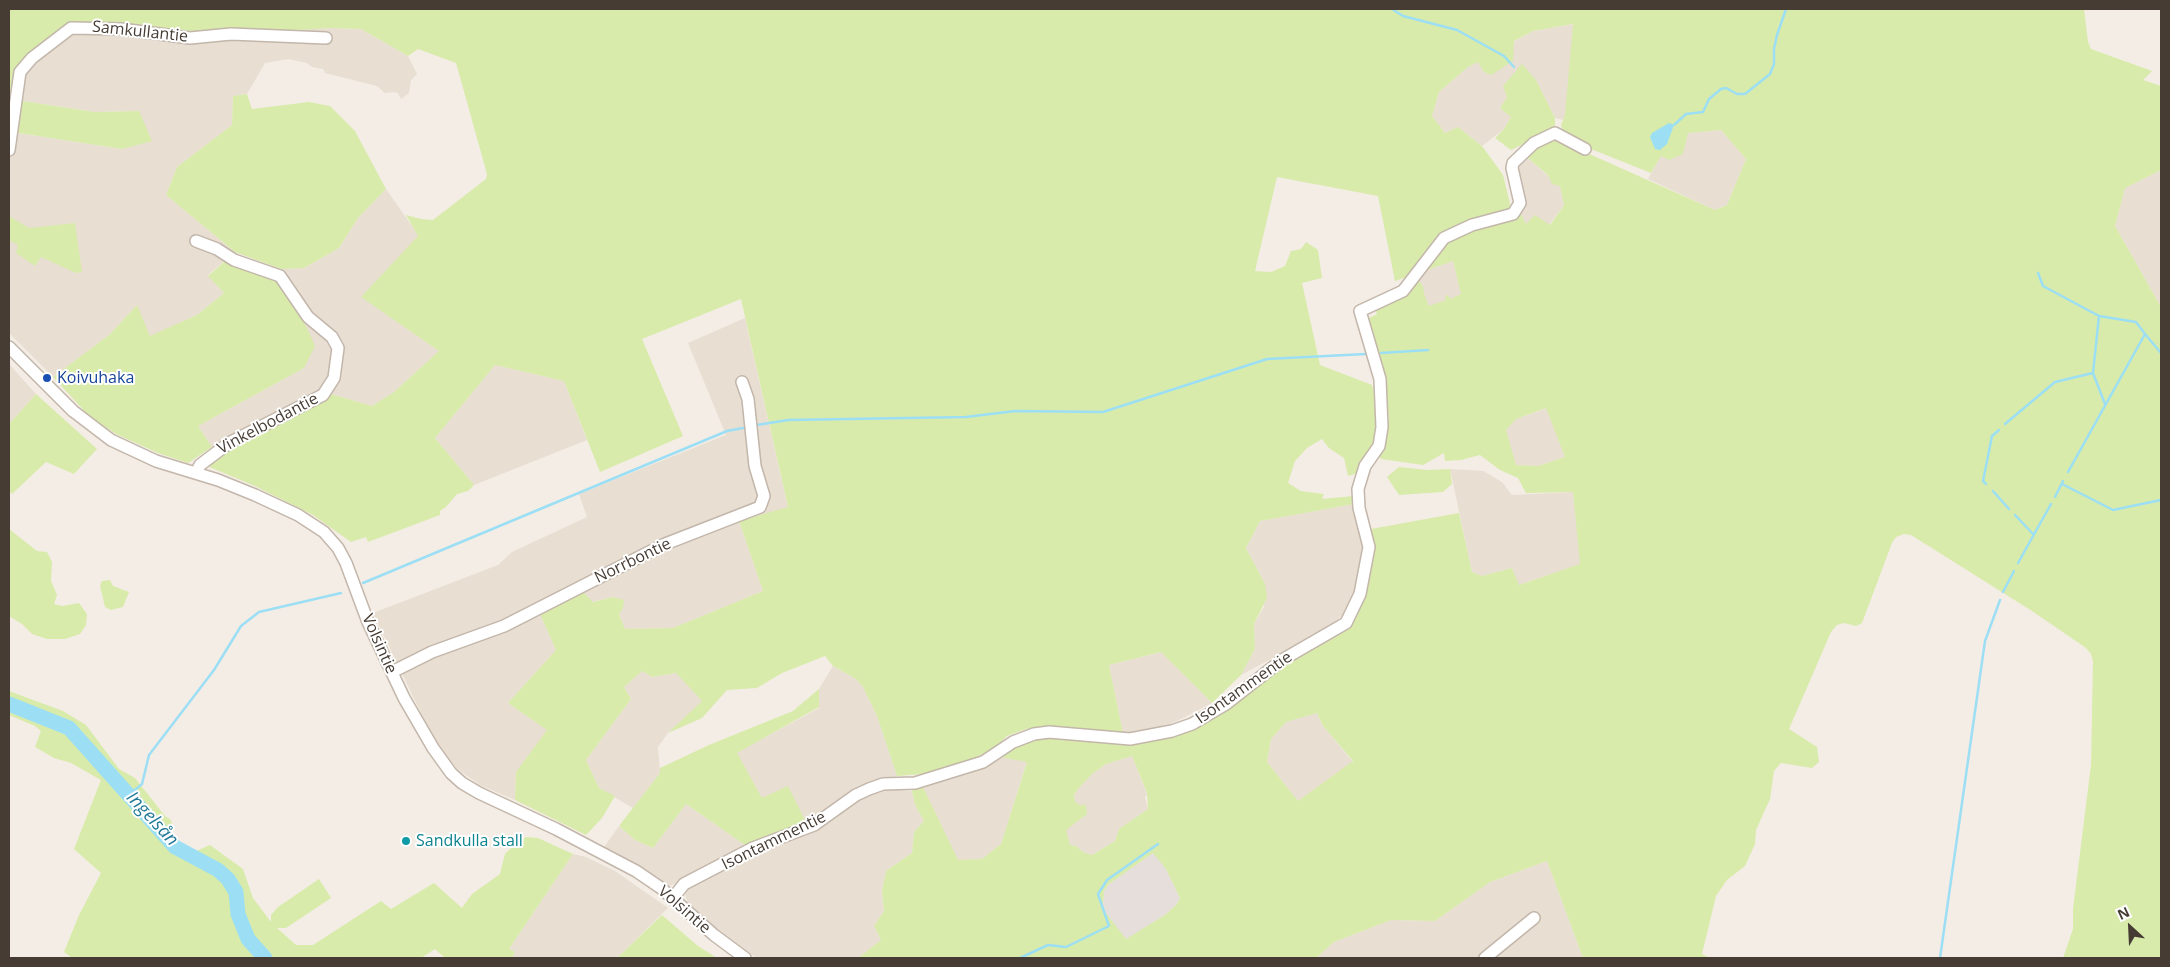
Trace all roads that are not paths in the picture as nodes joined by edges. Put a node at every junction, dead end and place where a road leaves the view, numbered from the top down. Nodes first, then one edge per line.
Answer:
1 (326, 38) dead end
2 (9, 150) edge
3 (1585, 150) dead end
4 (196, 241) dead end
5 (9, 346) edge
6 (742, 382) dead end
7 (196, 472) junction
8 (392, 672) junction
9 (672, 898) junction
10 (1534, 918) dead end
11 (745, 958) edge
12 (1485, 958) edge

1 - 2 street, Samkullantie
3 - 9 street, Isontammentie
4 - 7 street, Vinkelbodantie
5 - 7 street, Volsintie
6 - 8 street, Norrbontie
7 - 8 street, Volsintie
8 - 9 street, Volsintie
9 - 11 street, Volsintie
10 - 12 street

